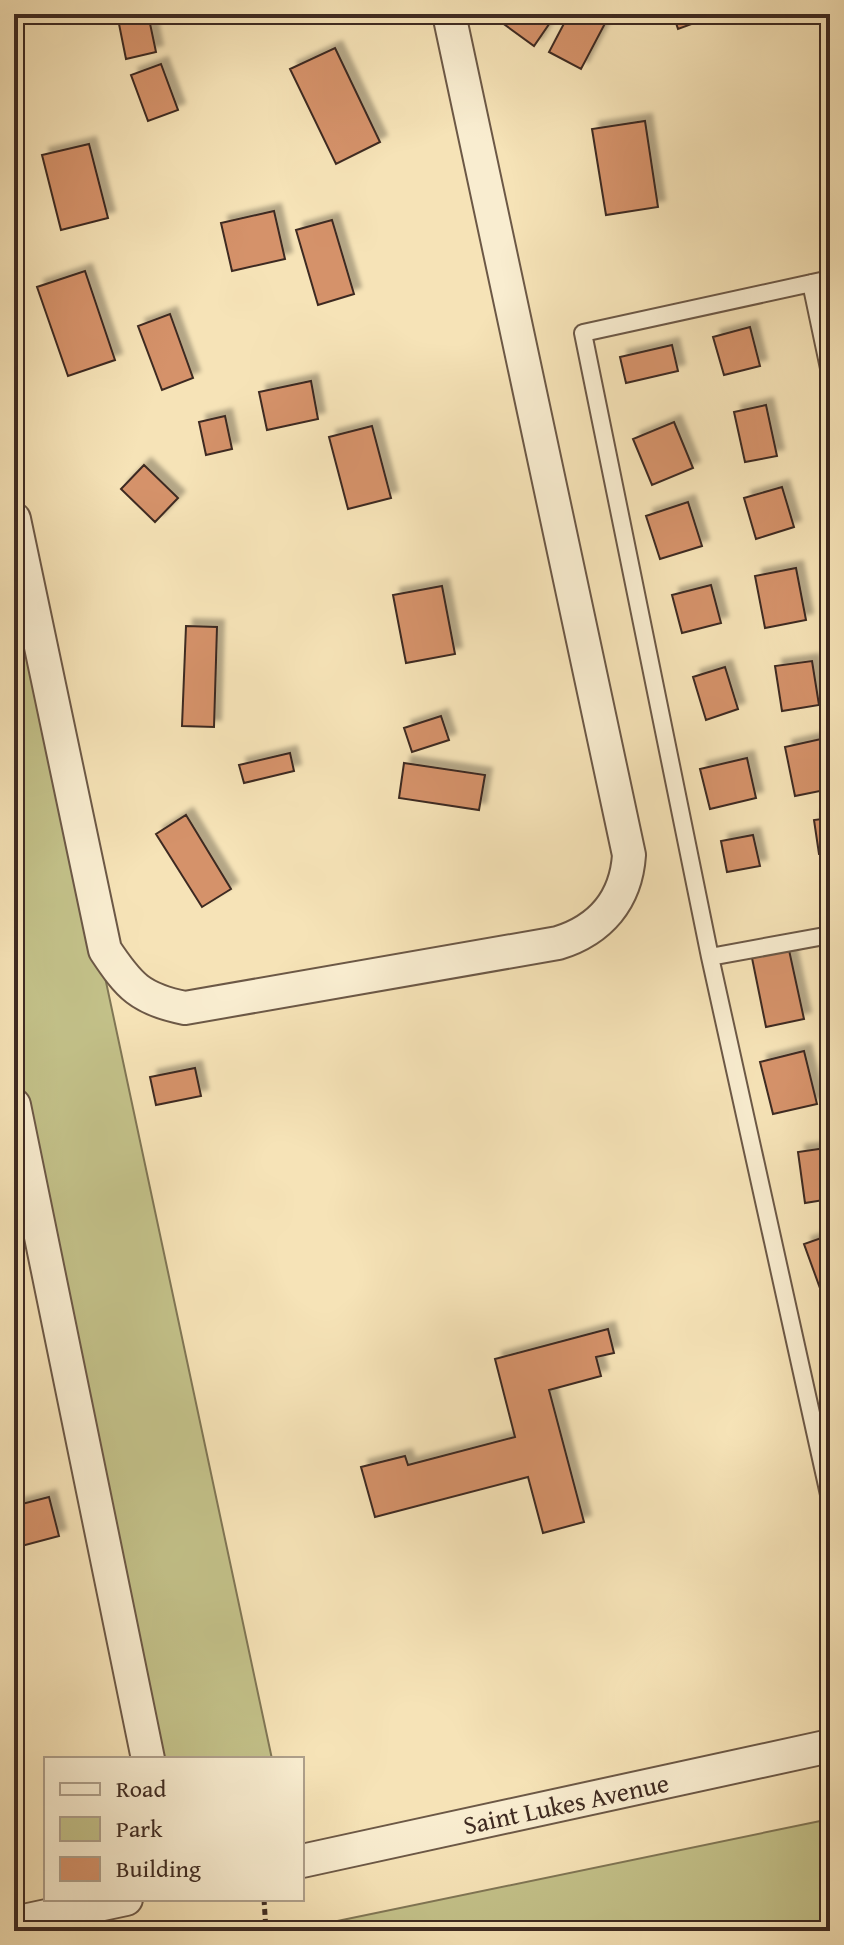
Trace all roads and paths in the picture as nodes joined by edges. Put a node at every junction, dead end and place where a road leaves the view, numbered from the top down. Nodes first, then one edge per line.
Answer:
1 (449, 14) edge
2 (830, 279) edge
3 (811, 283) junction
4 (830, 373) edge
5 (14, 519) edge
6 (830, 935) edge
7 (710, 957) junction
8 (14, 1105) edge
9 (830, 1499) edge
10 (830, 1746) edge
11 (148, 1757) edge
12 (304, 1861) edge
13 (117, 1901) edge
14 (264, 1901) edge
15 (14, 1923) edge
16 (266, 1931) edge

1 - 5 street
2 - 3 lane
3 - 4 lane
3 - 7 lane
6 - 7 lane
7 - 9 lane
8 - 11 street
10 - 12 street, Saint Lukes Avenue
13 - 15 street
14 - 16 path

